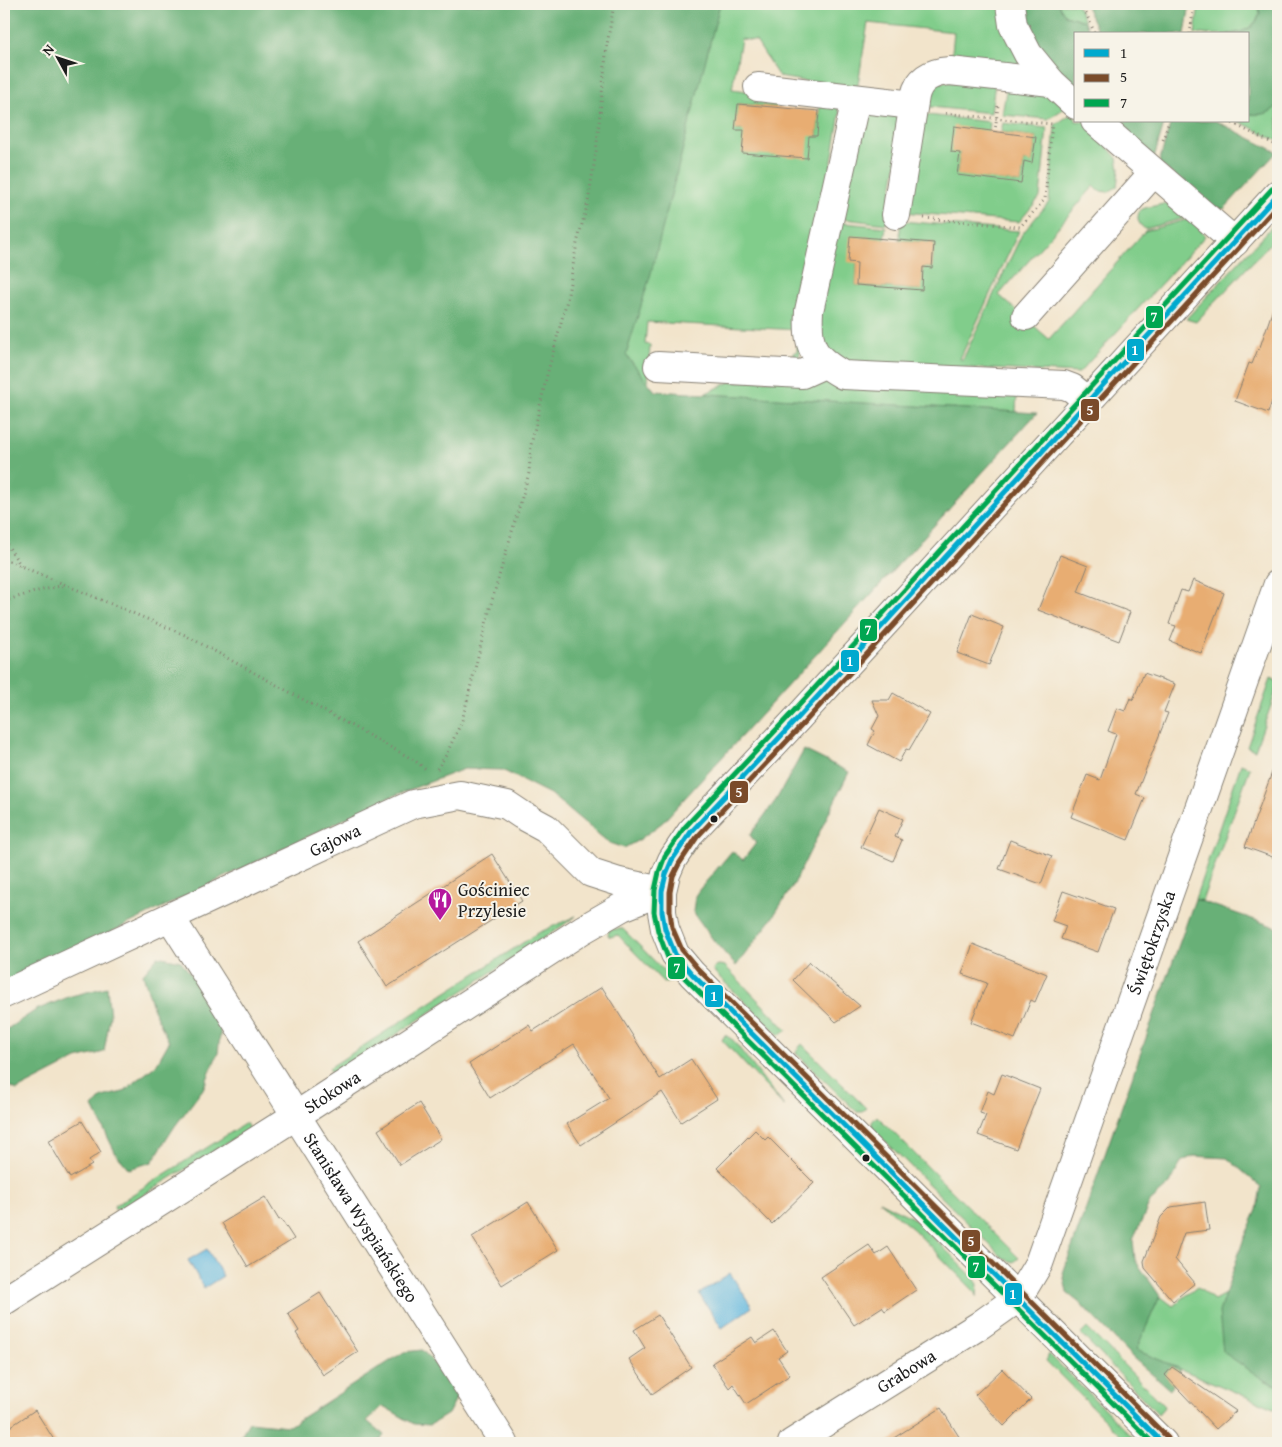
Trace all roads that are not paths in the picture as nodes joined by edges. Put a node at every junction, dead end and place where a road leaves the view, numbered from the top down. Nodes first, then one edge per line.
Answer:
1 (1010, 4) edge
2 (1051, 82) junction
3 (758, 87) dead end
4 (856, 99) junction
5 (1074, 102) edge
6 (913, 108) junction
7 (1096, 122) edge
8 (1153, 173) junction
9 (1278, 194) edge
10 (896, 215) road end
11 (1234, 242) junction
12 (1026, 316) dead end
13 (824, 364) junction
14 (658, 366) dead end
15 (1088, 401) junction
16 (1278, 584) edge
17 (662, 891) junction
18 (170, 916) junction
19 (4, 994) edge
20 (297, 1115) junction
21 (1018, 1298) junction
22 (4, 1301) edge
23 (504, 1443) edge
24 (792, 1443) edge
25 (1163, 1443) edge

1 - 2 street
2 - 5 street
2 - 6 street
3 - 4 street
4 - 6 street
4 - 13 street
6 - 10 street
7 - 8 street
8 - 11 street
8 - 12 street
9 - 11 street
11 - 15 street
13 - 14 street
13 - 15 street
15 - 17 street
16 - 21 street, Świętokrzyska
17 - 18 street, Gajowa
17 - 20 street, Stokowa
17 - 21 street
18 - 19 street, Gajowa
18 - 20 street, Stanisława Wyspiańskiego
20 - 22 street, Stokowa
20 - 23 street, Stanisława Wyspiańskiego
21 - 24 street, Grabowa
21 - 25 street

